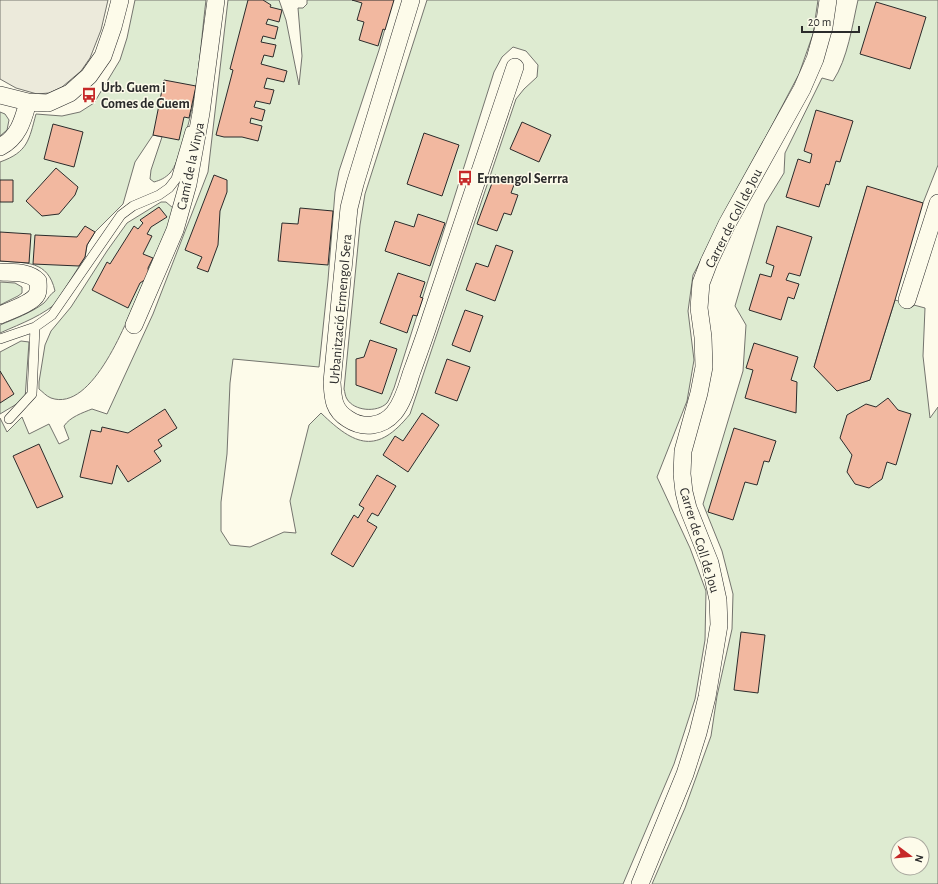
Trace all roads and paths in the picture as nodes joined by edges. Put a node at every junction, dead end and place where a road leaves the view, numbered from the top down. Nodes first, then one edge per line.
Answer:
1 (120, 0) edge
2 (216, 0) edge
3 (411, 0) edge
4 (828, 0) edge
5 (515, 67) dead end
6 (0, 95) edge
7 (28, 102) junction
8 (201, 113) junction
9 (0, 147) edge
10 (938, 203) edge
11 (0, 272) edge
12 (907, 300) dead end
13 (0, 315) edge
14 (134, 325) dead end
15 (35, 327) junction
16 (0, 338) edge
17 (9, 419) dead end
18 (640, 884) edge

1 - 7 street
2 - 8 street, Camí de la Vinya
3 - 5 street, Urbanització Ermengol Sera
4 - 18 street, Carrer de Coll de Jou
6 - 7 street
7 - 9 street
8 - 14 street, Camí de la Vinya
8 - 15 lane
10 - 12 street
11 - 13 street
15 - 16 lane
15 - 17 lane

